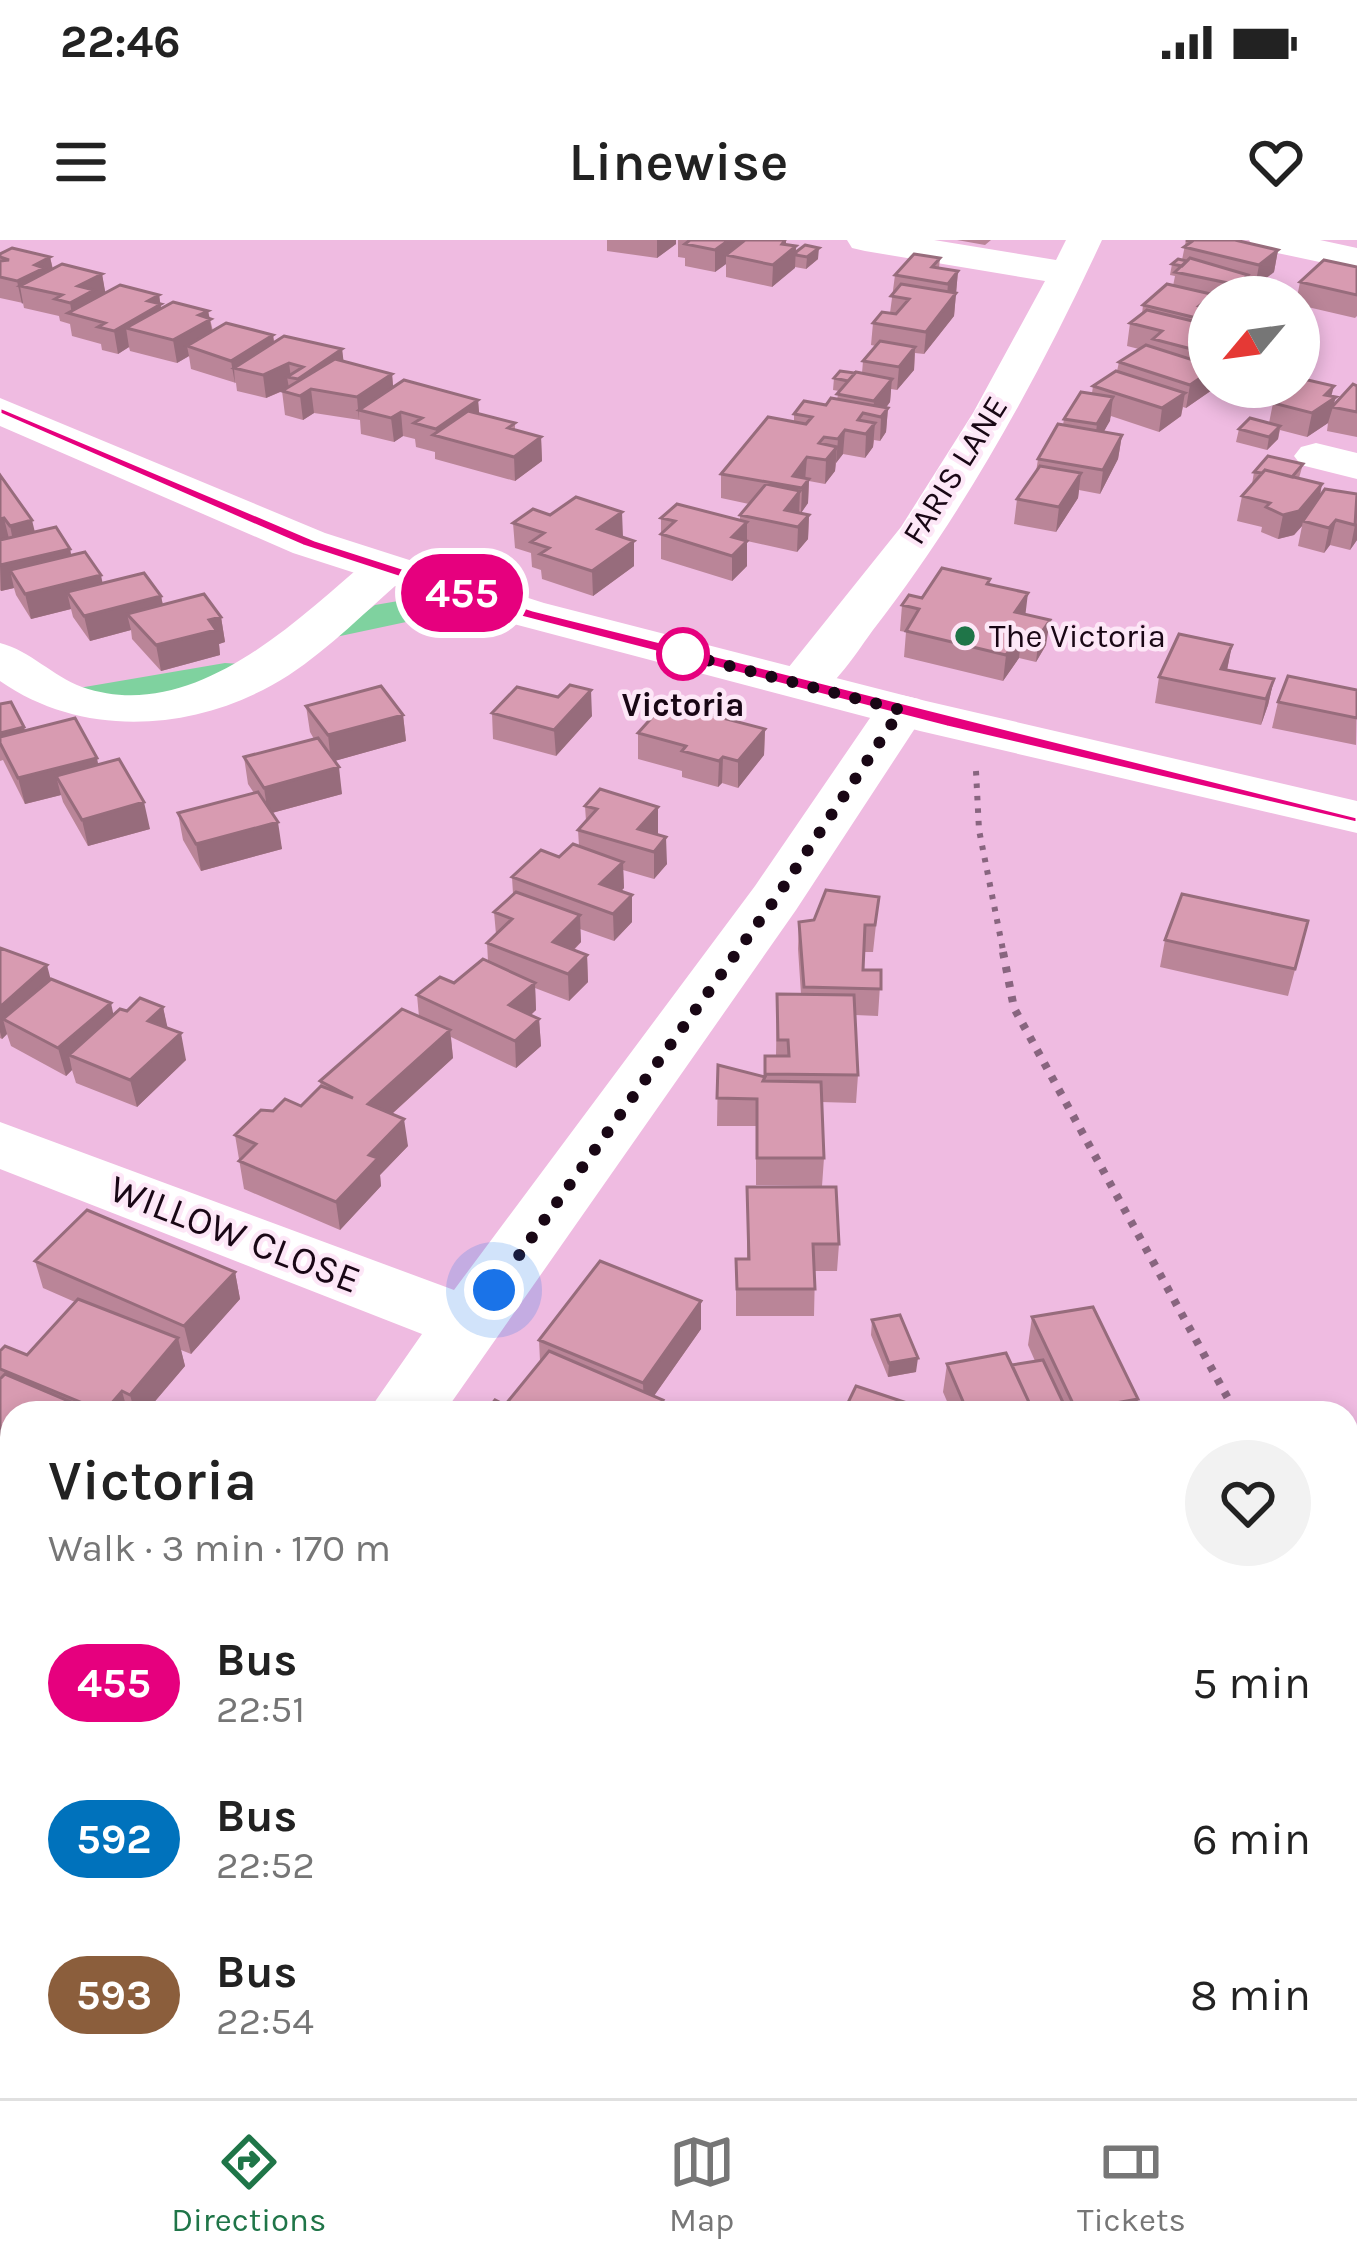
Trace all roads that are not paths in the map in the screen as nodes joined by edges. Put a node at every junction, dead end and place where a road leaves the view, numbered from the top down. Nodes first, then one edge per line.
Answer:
1 (865, 240) edge
2 (1268, 240) edge
3 (1077, 256) edge
4 (1357, 259) edge
5 (0, 411) edge
6 (386, 569) junction
7 (0, 658) edge
8 (801, 683) junction
9 (901, 710) junction
10 (1357, 817) edge
11 (0, 1144) edge
12 (469, 1324) junction
13 (413, 1401) edge

1 - 3 street
2 - 4 street
3 - 8 street, FARIS LANE
5 - 6 street
6 - 7 street
6 - 8 street
8 - 9 street
9 - 10 street
9 - 12 street
11 - 12 street, WILLOW CLOSE
12 - 13 street

